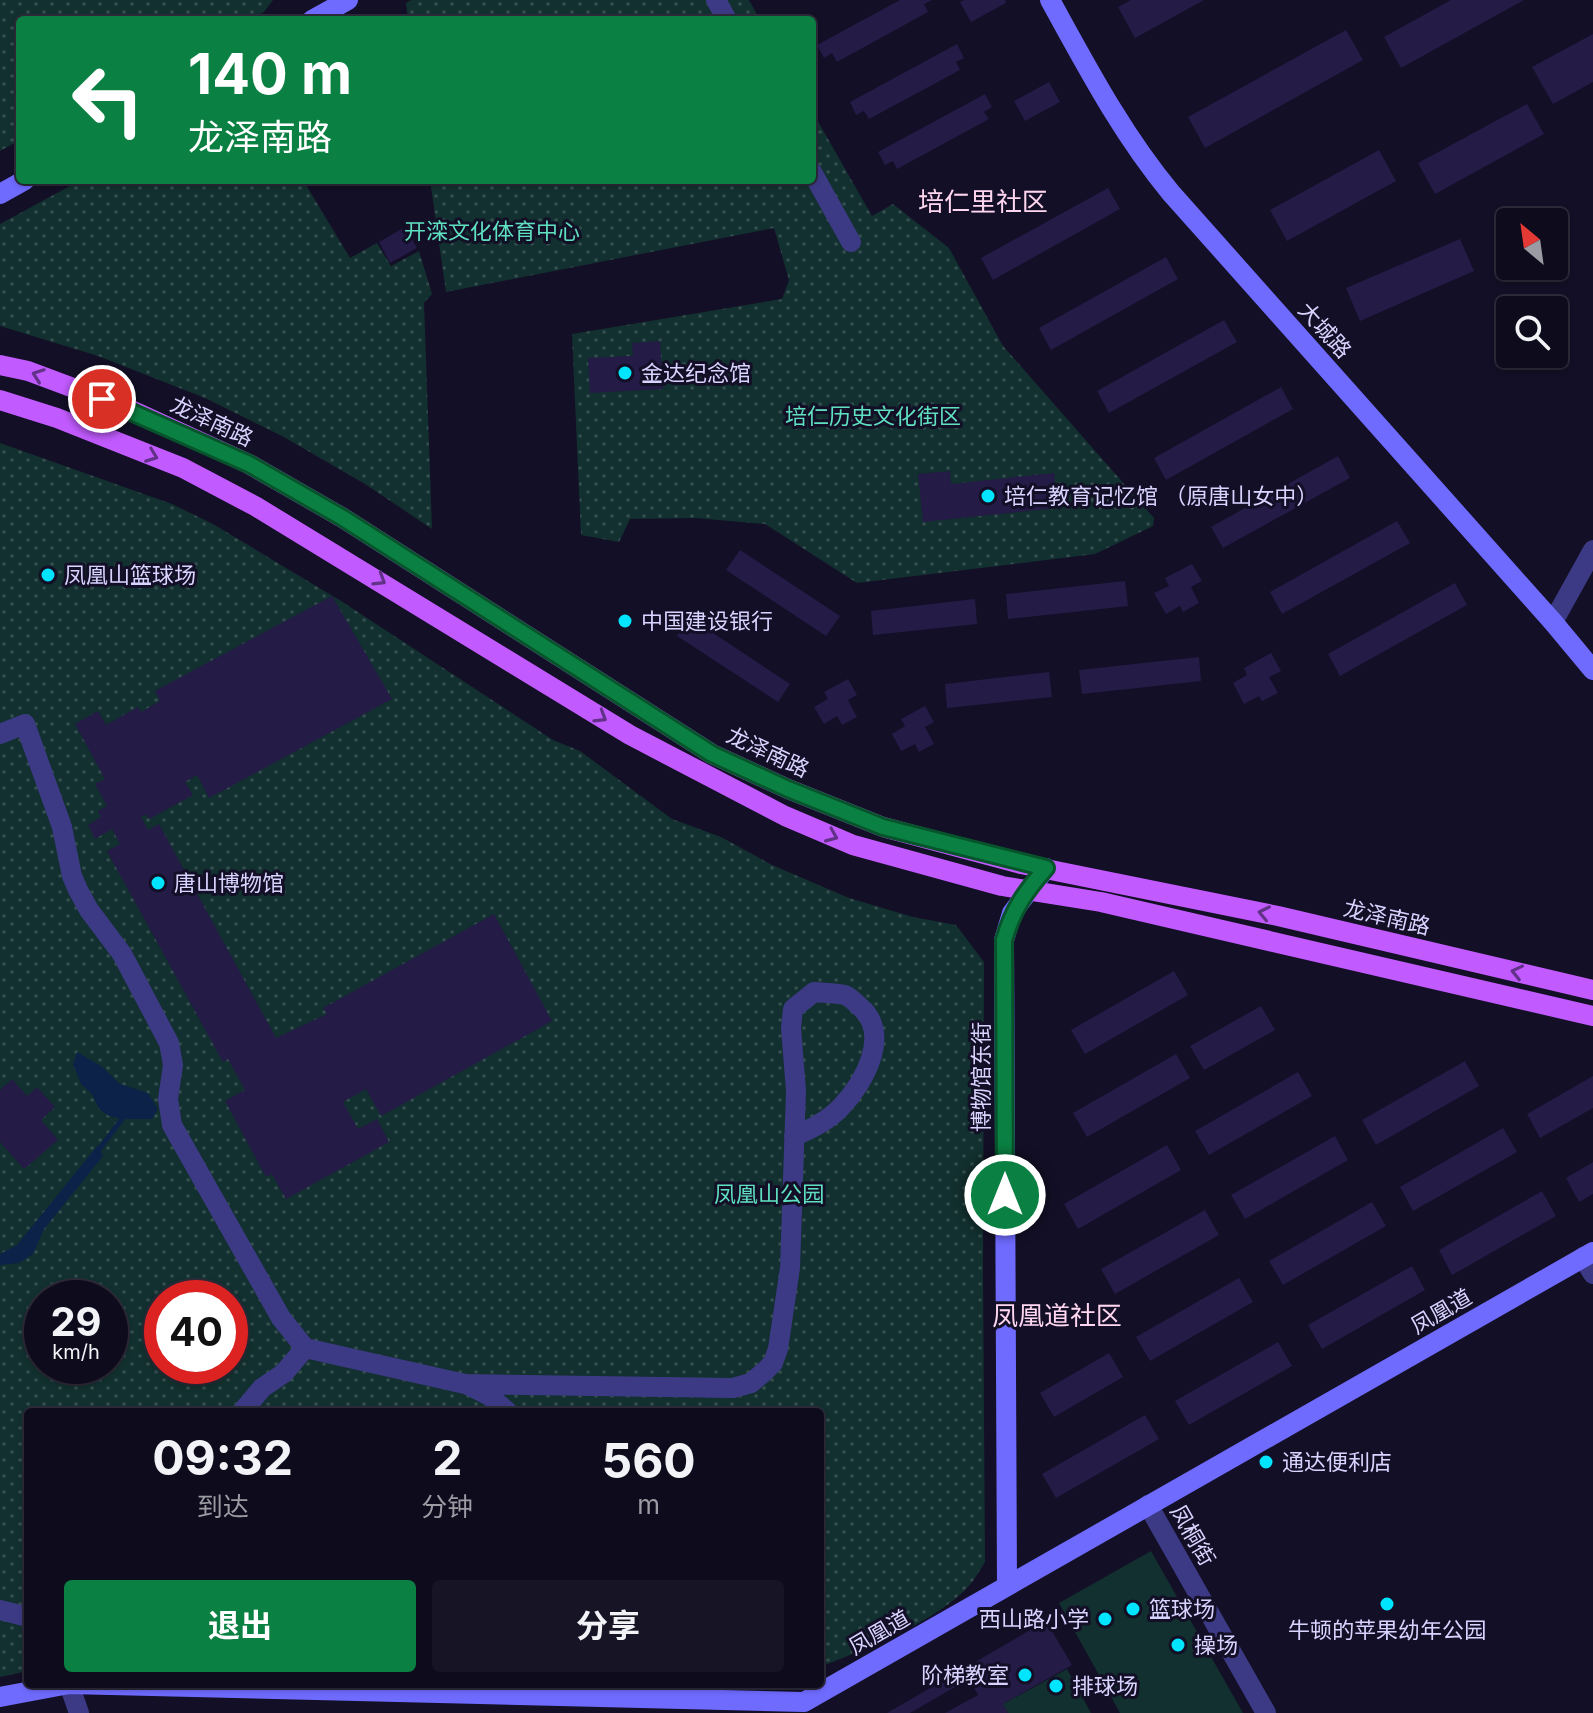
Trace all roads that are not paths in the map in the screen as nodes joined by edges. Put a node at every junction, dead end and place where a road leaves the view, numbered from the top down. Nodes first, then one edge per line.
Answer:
1 (348, 0) edge
2 (1050, 0) edge
3 (319, 16) edge
4 (816, 179) edge
5 (18, 184) edge
6 (0, 194) edge
7 (851, 242) dead end
8 (0, 365) edge
9 (0, 400) edge
10 (1593, 550) edge
11 (1553, 622) junction
12 (1593, 670) edge
13 (0, 734) edge
14 (1046, 868) junction
15 (1028, 889) junction
16 (1593, 990) edge
17 (1593, 1016) edge
18 (794, 1136) junction
19 (1590, 1261) edge
20 (305, 1348) junction
21 (465, 1384) junction
22 (245, 1408) edge
23 (503, 1408) edge
24 (1148, 1505) junction
25 (1007, 1586) junction
26 (0, 1610) edge
27 (24, 1616) edge
28 (48, 1688) edge
29 (70, 1688) edge
30 (198, 1688) edge
31 (0, 1697) edge
32 (808, 1707) edge
33 (79, 1713) edge
34 (1266, 1713) edge

1 - 3 street
2 - 11 street, 大城路
4 - 7 street
5 - 6 street
14 -> 8 main road, 龙泽南路
9 -> 15 main road
10 - 11 street
11 - 12 street, 大城路
13 - 20 street
14 - 15 street, 博物馆东街
16 -> 14 main road, 龙泽南路
15 - 17 main road
15 - 25 street, 博物馆东街
18 - 18 street
18 - 21 street
19 - 24 street, 凤凰道
20 - 21 street
20 - 22 street
21 - 23 street
24 - 25 street, 凤凰道
24 - 34 street, 凤桐街
25 - 32 street, 凤凰道
26 - 27 street
28 - 31 street, 凤凰道
29 - 33 street
30 - 32 street, 凤凰道

